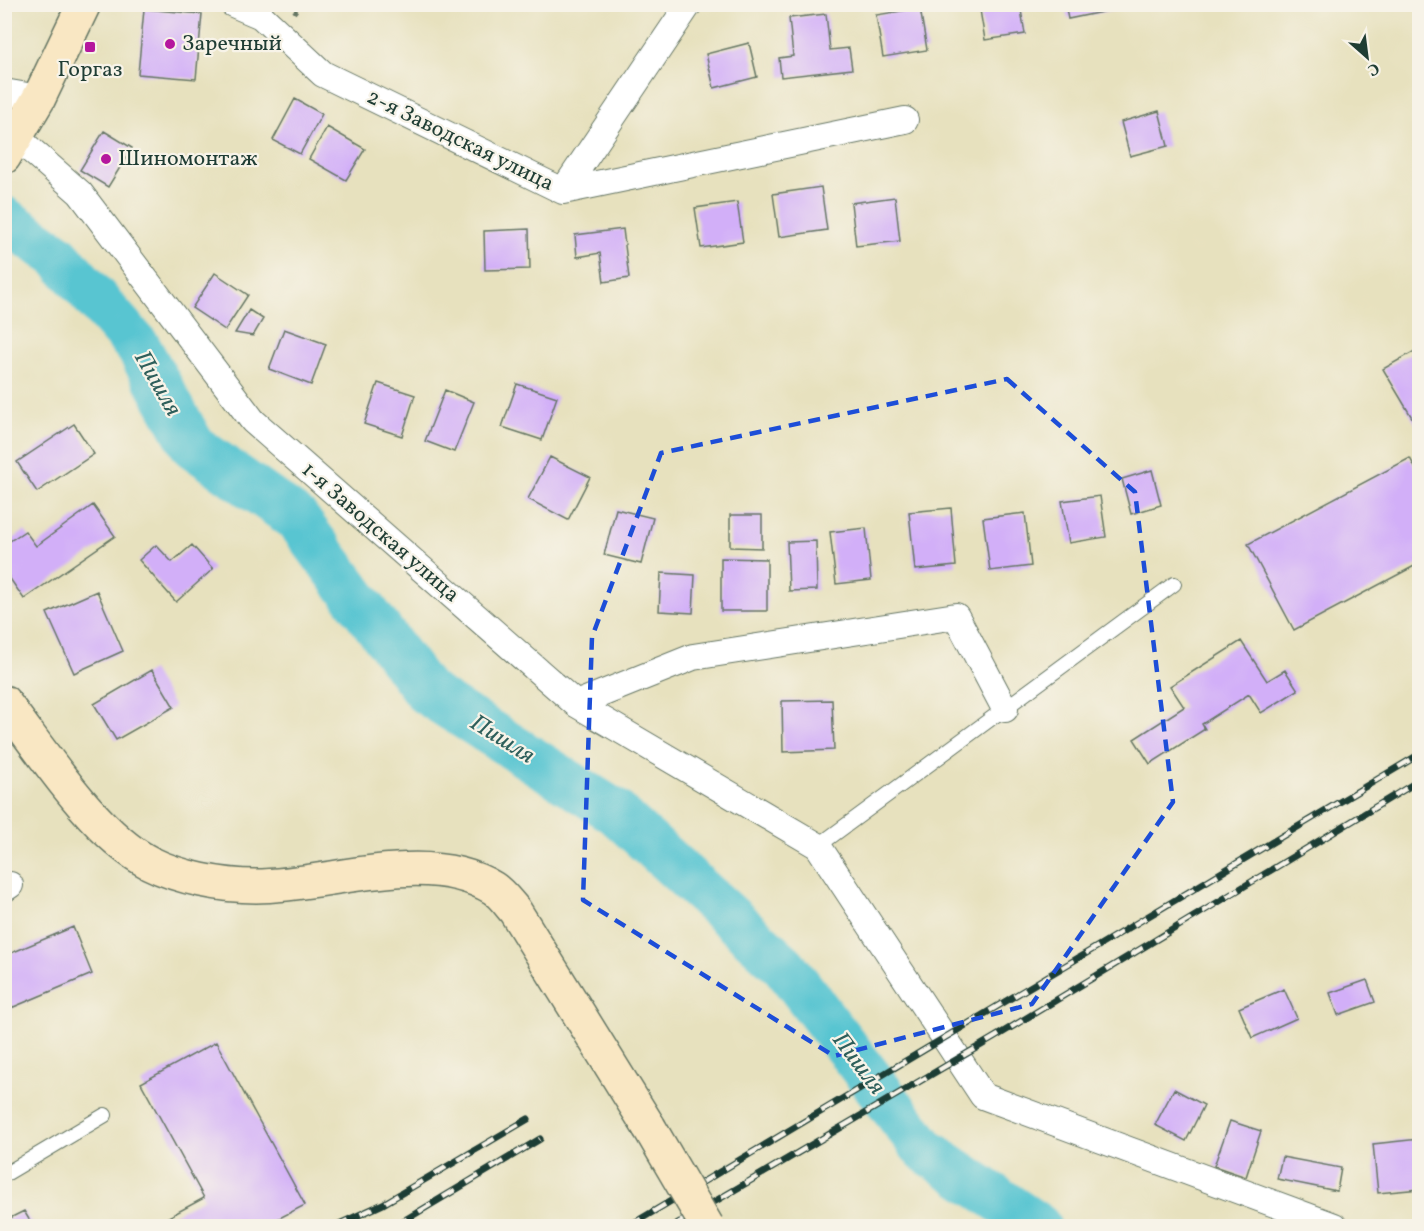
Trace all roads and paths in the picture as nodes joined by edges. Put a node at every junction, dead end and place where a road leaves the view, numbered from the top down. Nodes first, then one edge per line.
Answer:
1 (84, 4) edge
2 (233, 4) edge
3 (689, 4) edge
4 (4, 92) edge
5 (39, 98) junction
6 (905, 120) dead end
7 (10, 147) edge
8 (563, 192) junction
9 (1174, 585) dead end
10 (4, 702) edge
11 (576, 704) junction
12 (1005, 709) junction
13 (818, 846) junction
14 (105, 1115) dead end
15 (4, 1175) edge
16 (707, 1227) edge
17 (1334, 1227) edge

1 - 5 main road
2 - 8 street, 2-я Заводская улица
3 - 8 street, 2-я Заводская улица
4 - 5 street
5 - 7 main road
6 - 8 street
7 - 11 street, 1-я Заводская улица
9 - 12 lane
10 - 16 main road, bridge
11 - 12 street
11 - 13 street, 1-я Заводская улица
12 - 13 lane
13 - 17 street
14 - 15 lane

